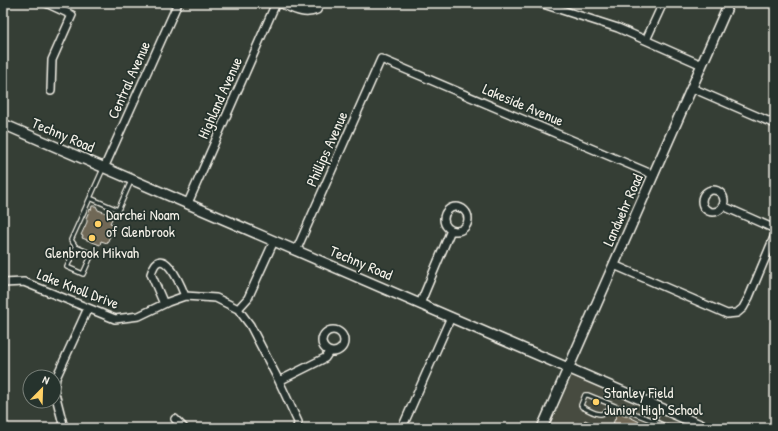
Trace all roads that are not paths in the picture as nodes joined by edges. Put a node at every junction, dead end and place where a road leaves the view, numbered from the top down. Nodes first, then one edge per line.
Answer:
1 (46, 3) edge
2 (178, 3) edge
3 (278, 3) edge
4 (320, 3) edge
5 (540, 3) edge
6 (663, 3) edge
7 (729, 3) edge
8 (646, 40) junction
9 (381, 59) joint
10 (702, 65) junction
11 (692, 88) junction
12 (50, 91) dead end
13 (3, 124) edge
14 (775, 124) edge
15 (104, 168) junction
16 (654, 175) junction
17 (132, 180) junction
18 (90, 198) junction
19 (188, 203) junction
20 (723, 206) dead end
21 (775, 229) edge
22 (450, 230) dead end
23 (775, 235) edge
24 (274, 241) junction
25 (76, 247) junction
26 (296, 250) junction
27 (614, 266) junction
28 (3, 283) edge
29 (185, 296) junction
30 (164, 304) junction
31 (420, 304) junction
32 (88, 308) junction
33 (238, 309) junction
34 (451, 317) junction
35 (329, 352) dead end
36 (569, 368) junction
37 (279, 381) junction
38 (615, 406) junction
39 (660, 408) junction
40 (175, 419) dead end
41 (654, 421) junction
42 (64, 428) edge
43 (184, 428) edge
44 (297, 428) edge
45 (402, 428) edge
46 (542, 428) edge
47 (669, 428) edge
48 (707, 428) edge

1 - 12 street
2 - 15 street, Central Avenue
3 - 4 street
3 - 19 street, Highland Avenue
5 - 8 street
6 - 8 street
7 - 10 main road, Landwehr Road
8 - 10 street
9 - 16 street, Lakeside Avenue
9 - 26 street, Phillips Avenue
10 - 11 main road, Landwehr Road
11 - 14 street
11 - 16 main road, Landwehr Road
13 - 15 main road, Techny Road
15 - 17 main road, Techny Road
15 - 18 lane
16 - 27 main road, Landwehr Road
17 - 18 lane
17 - 19 main road, Techny Road
18 - 25 lane
19 - 24 main road, Techny Road
20 - 21 street
22 - 31 street
23 - 27 street
24 - 26 main road, Techny Road
24 - 33 street
25 - 25 lane
26 - 31 main road, Techny Road
27 - 36 main road, Landwehr Road
28 - 32 street, Lake Knoll Drive
29 - 30 street, Lake Knoll Drive
29 - 30 street
29 - 33 street, Lake Knoll Drive
30 - 32 street, Lake Knoll Drive
31 - 34 main road, Techny Road
32 - 42 street
33 - 37 street, Lake Knoll Drive
34 - 36 main road, Techny Road
34 - 45 street
35 - 37 street
36 - 39 main road, Techny Road
36 - 46 main road, Landwehr Road
37 - 44 street, Lake Knoll Drive
38 - 38 lane
38 - 41 lane
39 - 41 lane
39 - 48 main road, Techny Road
40 - 43 street
41 - 47 lane

